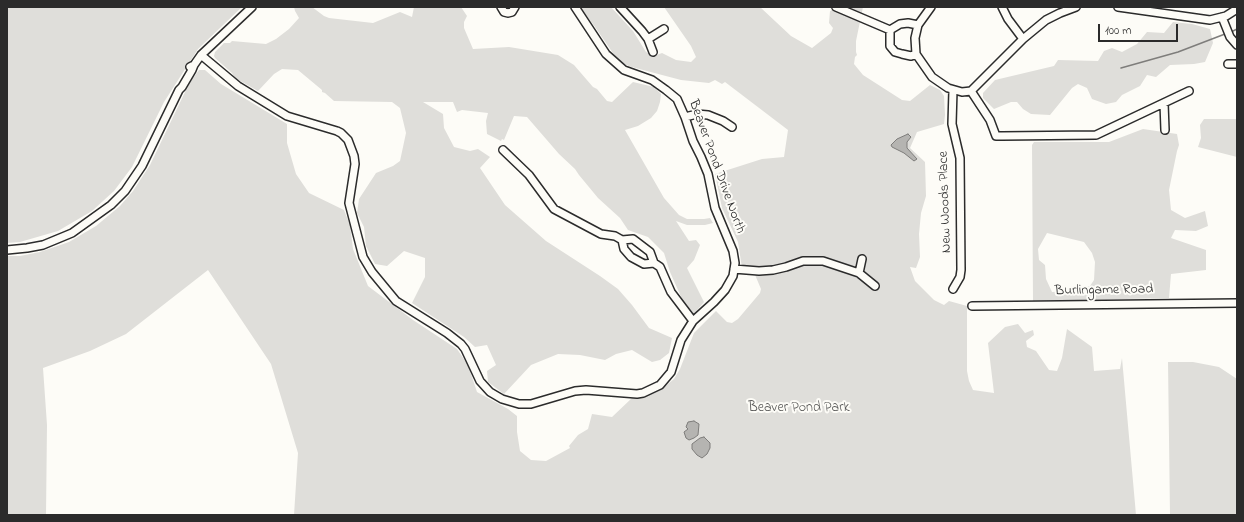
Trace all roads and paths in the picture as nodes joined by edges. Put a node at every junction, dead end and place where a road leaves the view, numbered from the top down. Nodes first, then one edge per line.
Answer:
1 (252, 7) edge
2 (501, 7) edge
3 (515, 7) edge
4 (575, 7) edge
5 (620, 7) edge
6 (931, 7) edge
7 (1002, 7) edge
8 (1076, 7) edge
9 (1118, 7) edge
10 (838, 9) edge
11 (1237, 9) edge
12 (1222, 17) junction
13 (918, 25) junction
14 (664, 29) dead end
15 (890, 30) junction
16 (648, 39) junction
17 (1024, 39) junction
18 (1237, 45) edge
19 (653, 52) dead end
20 (916, 54) junction
21 (201, 55) junction
22 (1228, 64) dead end
23 (1237, 64) edge
24 (953, 90) junction
25 (971, 91) junction
26 (1189, 91) dead end
27 (1164, 103) junction
28 (685, 117) junction
29 (732, 127) dead end
30 (1165, 130) dead end
31 (503, 150) dead end
32 (622, 240) junction
33 (7, 250) edge
34 (862, 259) dead end
35 (654, 263) junction
36 (734, 269) junction
37 (859, 273) junction
38 (876, 286) dead end
39 (953, 289) dead end
40 (1237, 303) edge
41 (972, 306) dead end
42 (693, 321) junction

1 - 21 street
2 - 3 street
4 - 28 street, Beaver Pond Drive North
5 - 16 street
6 - 13 street
7 - 17 street
8 - 17 street
9 - 12 street
10 - 15 street
11 - 12 street
12 - 18 street
13 - 15 street
13 - 20 street
14 - 16 street
15 - 20 street
16 - 19 street
17 - 25 street
20 - 24 street
21 - 33 street
21 - 42 street, Beaver Pond Drive North
22 - 23 street
24 - 25 street
24 - 39 street, New Woods Place
25 - 27 street
26 - 27 street
27 - 30 street
28 - 29 street
28 - 36 street, Beaver Pond Drive North
31 - 32 street
32 - 35 street
32 - 35 street
34 - 37 street
35 - 42 street
36 - 37 street
36 - 42 street, Beaver Pond Drive North
37 - 38 street
40 - 41 street, Burlingame Road

